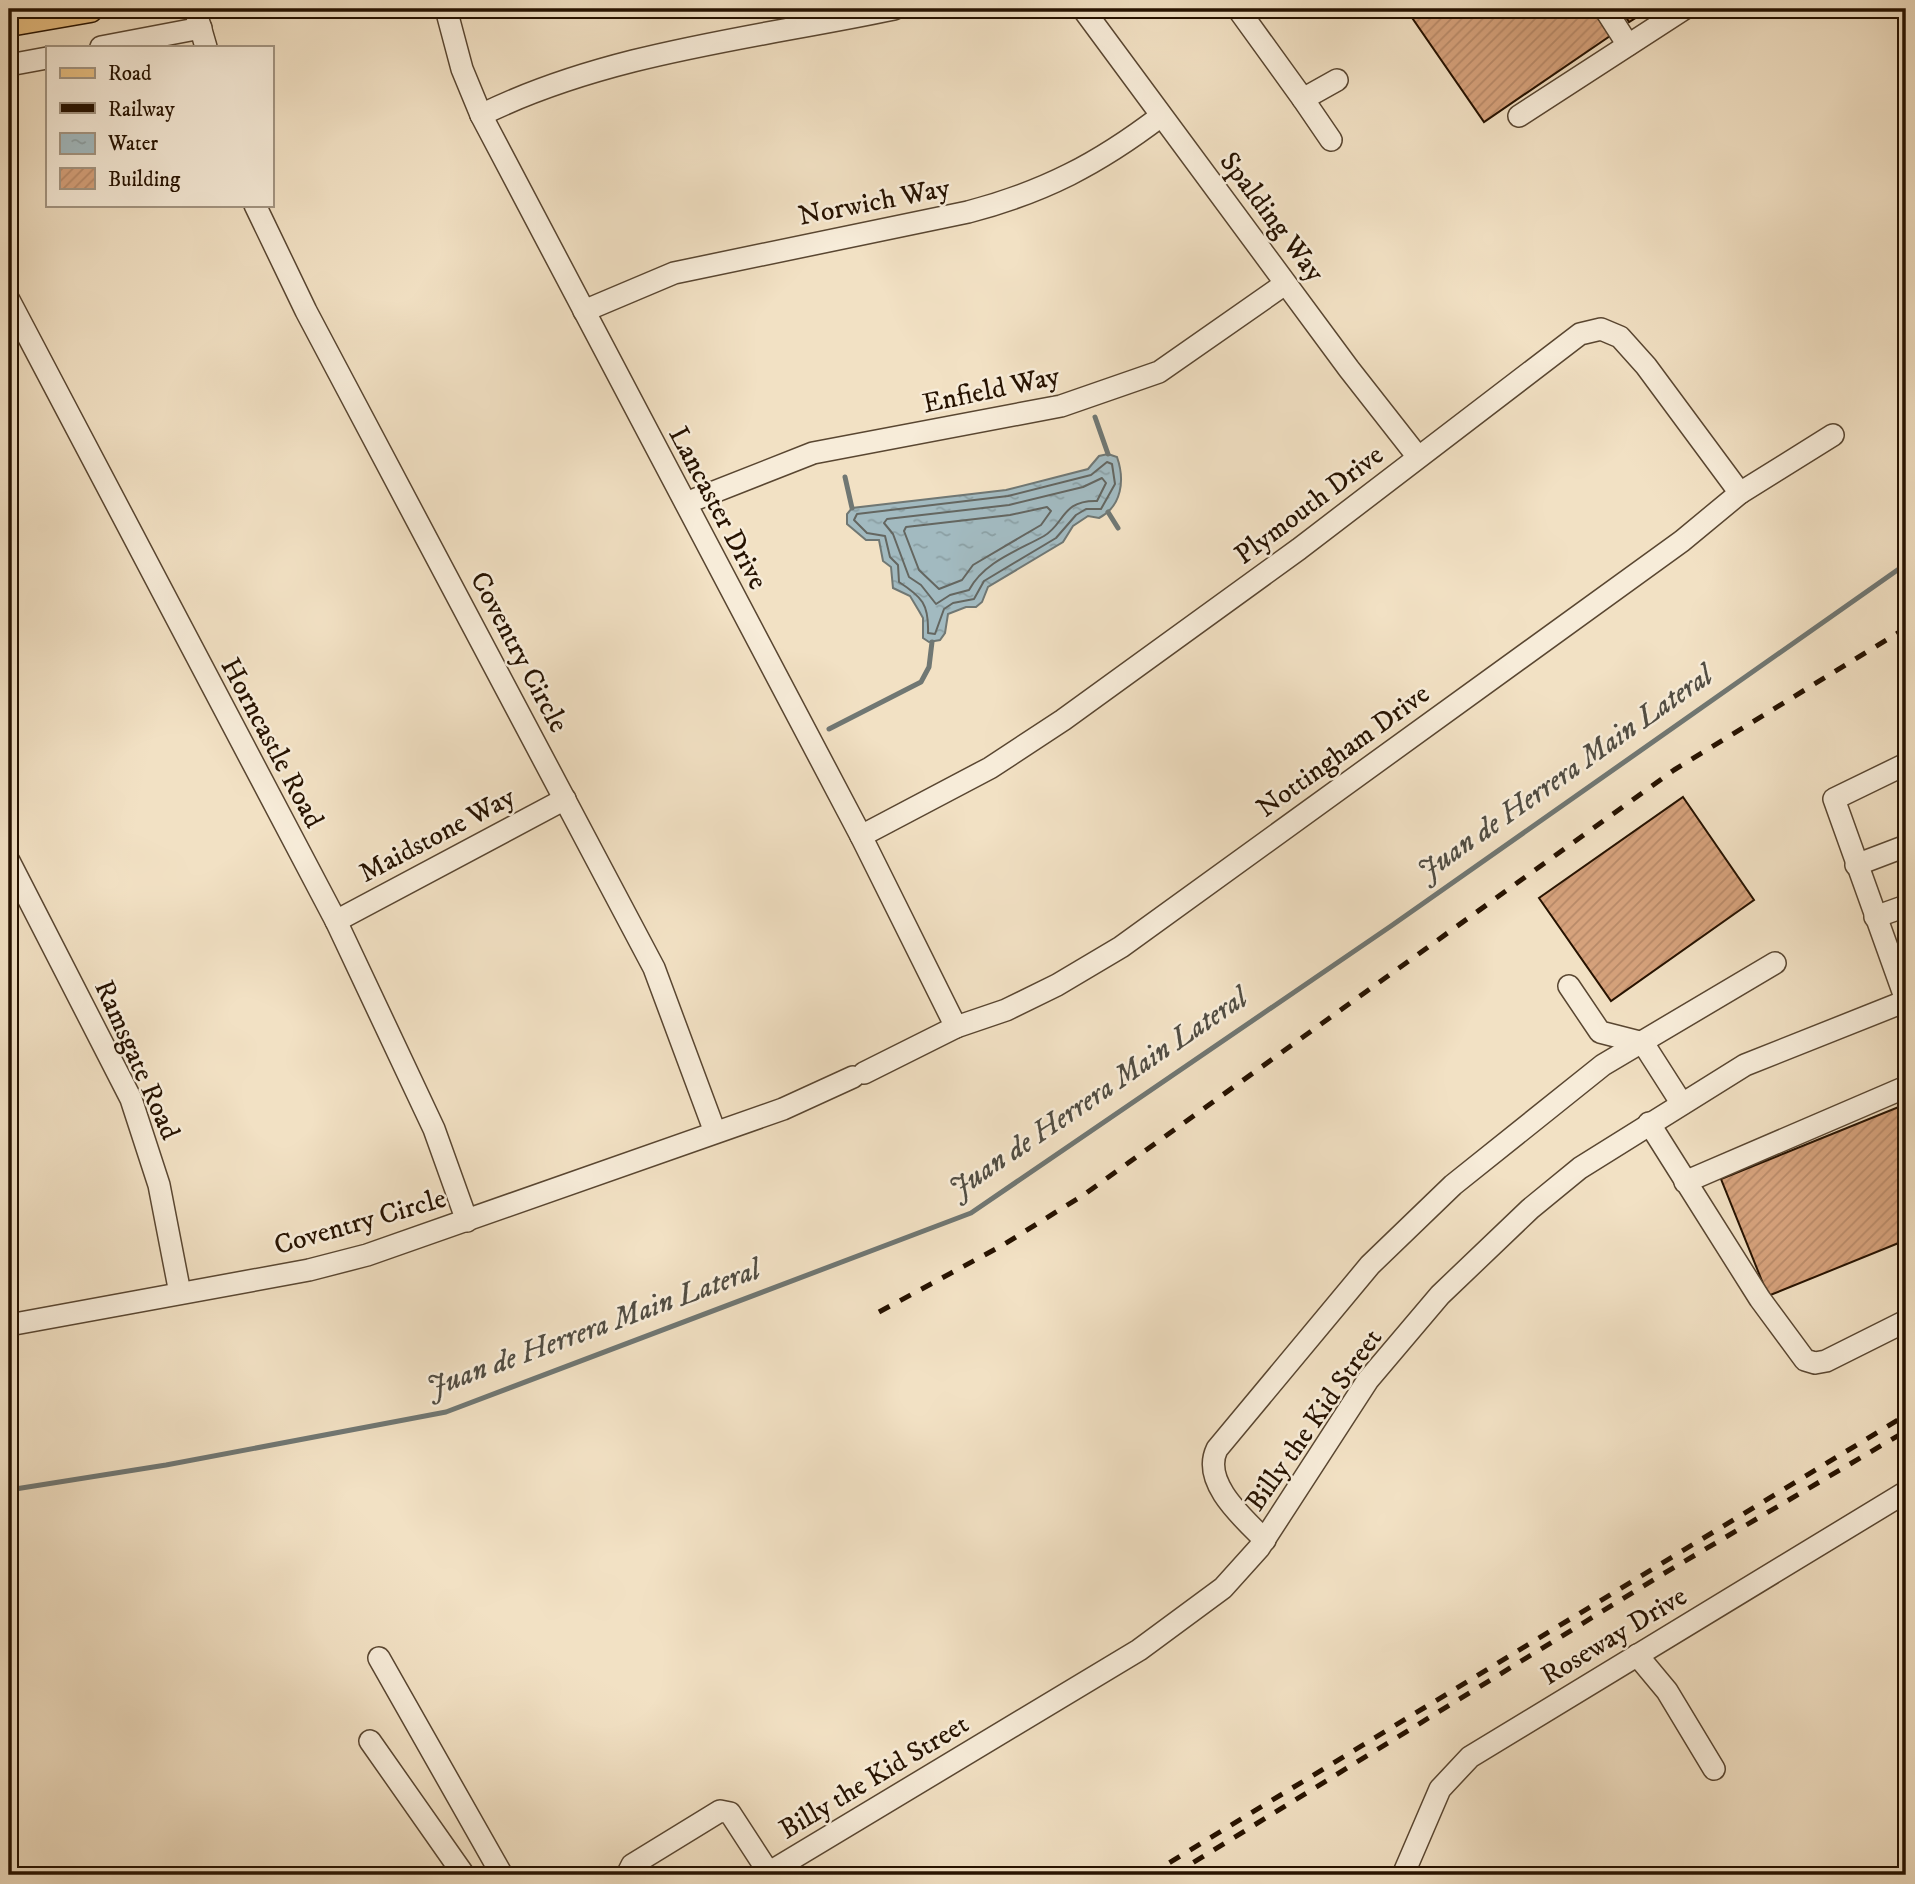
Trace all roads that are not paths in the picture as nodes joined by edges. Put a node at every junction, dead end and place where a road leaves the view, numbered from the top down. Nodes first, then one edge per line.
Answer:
1 (90, 9) edge
2 (446, 9) edge
3 (894, 9) edge
4 (1083, 9) edge
5 (1238, 9) edge
6 (1605, 9) edge
7 (1684, 9) edge
8 (9, 23) edge
9 (201, 28) edge
10 (1628, 45) junction
11 (106, 46) edge
12 (46, 58) edge
13 (9, 65) edge
14 (1337, 80) dead end
15 (1303, 99) junction
16 (481, 115) junction
17 (1161, 116) junction
18 (1520, 116) dead end
19 (1331, 140) dead end
20 (255, 206) edge
21 (1285, 284) junction
22 (9, 300) edge
23 (584, 310) junction
24 (1833, 435) dead end
25 (1418, 457) junction
26 (1740, 494) junction
27 (686, 503) junction
28 (1906, 764) edge
29 (565, 799) junction
30 (861, 836) junction
31 (1906, 846) edge
32 (9, 861) edge
33 (1856, 865) junction
34 (1906, 906) edge
35 (1875, 917) junction
36 (336, 921) junction
37 (1775, 963) dead end
38 (1569, 986) dead end
39 (1906, 1001) edge
40 (956, 1027) junction
41 (1643, 1043) junction
42 (1906, 1087) edge
43 (1682, 1104) junction
44 (783, 1109) joint
45 (1649, 1123) junction
46 (715, 1132) junction
47 (1685, 1182) junction
48 (467, 1221) junction
49 (180, 1293) junction
50 (1906, 1321) edge
51 (9, 1325) edge
52 (1906, 1492) edge
53 (1265, 1540) junction
54 (1637, 1655) junction
55 (379, 1658) dead end
56 (370, 1741) dead end
57 (1714, 1769) dead end
58 (767, 1874) edge
59 (464, 1875) edge
60 (502, 1875) edge
61 (627, 1875) edge
62 (1403, 1875) edge

1 - 8 main road
2 - 16 street, Lancaster Drive
3 - 16 street
4 - 17 street, Spalding Way
5 - 15 street
6 - 10 street
7 - 10 street
9 - 11 street
10 - 18 street
12 - 13 street
14 - 15 street
15 - 19 street
16 - 23 street, Lancaster Drive
17 - 21 street, Spalding Way
17 - 23 street, Norwich Way
20 - 29 street, Coventry Circle
21 - 25 street, Spalding Way
21 - 27 street, Enfield Way
22 - 36 street, Horncastle Road
23 - 27 street, Lancaster Drive
24 - 26 street, Nottingham Drive
25 - 26 street, Plymouth Drive
25 - 30 street, Plymouth Drive
26 - 40 street, Nottingham Drive
27 - 30 street, Lancaster Drive
28 - 33 street
29 - 36 street, Maidstone Way
29 - 46 street, Coventry Circle
30 - 40 street, Lancaster Drive
31 - 33 street
32 - 49 street, Ramsgate Road
33 - 35 street
34 - 35 street
35 - 39 street
36 - 48 street, Horncastle Road
37 - 41 street
38 - 41 street
39 - 43 street, Billy the Kid Street
40 - 44 street, Nottingham Drive
41 - 43 street
41 - 53 street
42 - 47 street
43 - 45 street, Billy the Kid Street
44 - 46 street, Coventry Circle
45 - 47 street
45 - 53 street, Billy the Kid Street
46 - 48 street, Coventry Circle
47 - 50 street
48 - 49 street, Coventry Circle
49 - 51 street, Coventry Circle
52 - 54 street, Roseway Drive
53 - 58 street, Billy the Kid Street
54 - 57 street
54 - 62 street, Roseway Drive
55 - 60 street
56 - 59 street
58 - 61 street

